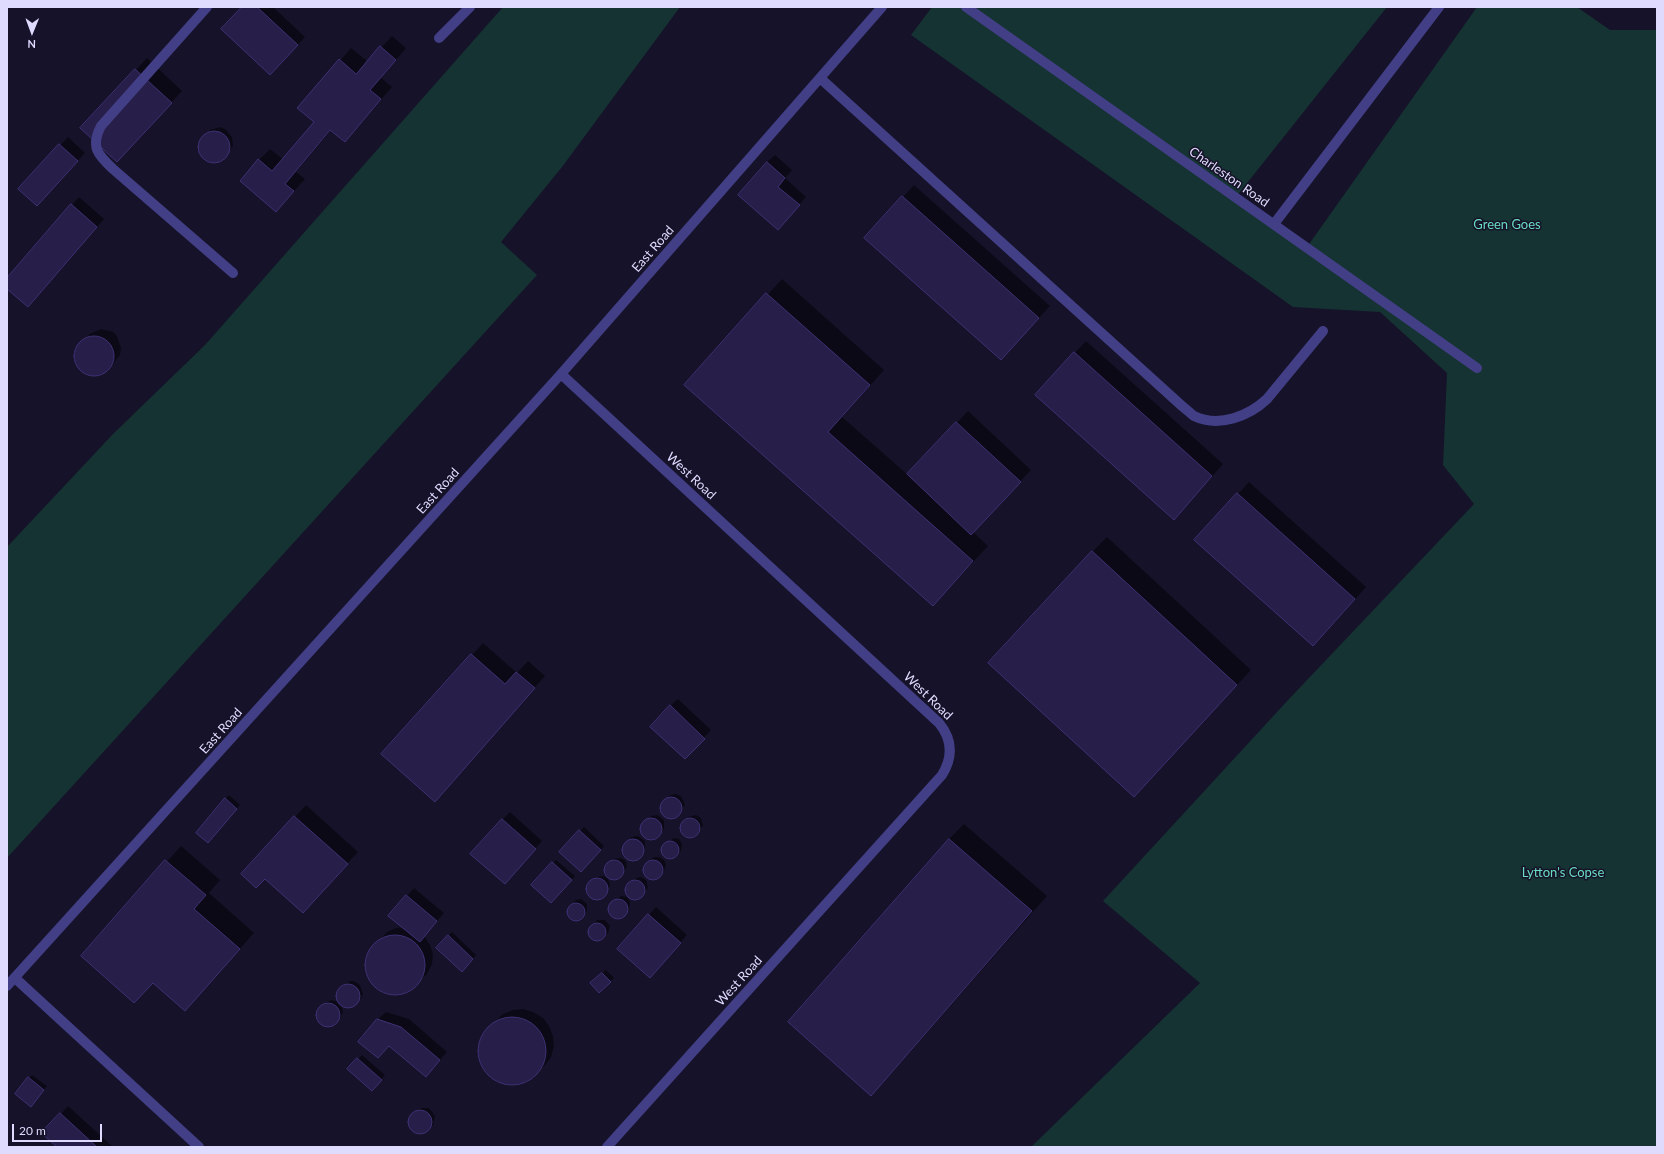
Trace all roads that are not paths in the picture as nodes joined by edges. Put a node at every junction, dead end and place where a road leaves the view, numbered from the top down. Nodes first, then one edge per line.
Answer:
1 (207, 7) edge
2 (470, 7) edge
3 (882, 7) edge
4 (966, 7) edge
5 (1439, 7) edge
6 (439, 38) dead end
7 (820, 78) junction
8 (1274, 224) junction
9 (233, 273) dead end
10 (1323, 330) dead end
11 (1477, 368) dead end
12 (561, 374) junction
13 (14, 978) junction
14 (7, 986) edge
15 (199, 1147) edge
16 (607, 1147) edge

1 - 9 lane
2 - 6 lane
3 - 7 lane, East Road
4 - 8 lane, Charleston Road
5 - 8 lane
7 - 10 lane
7 - 12 lane, East Road
8 - 11 lane, Charleston Road
12 - 13 lane, East Road
12 - 16 lane, West Road
13 - 14 lane, East Road
13 - 15 lane

